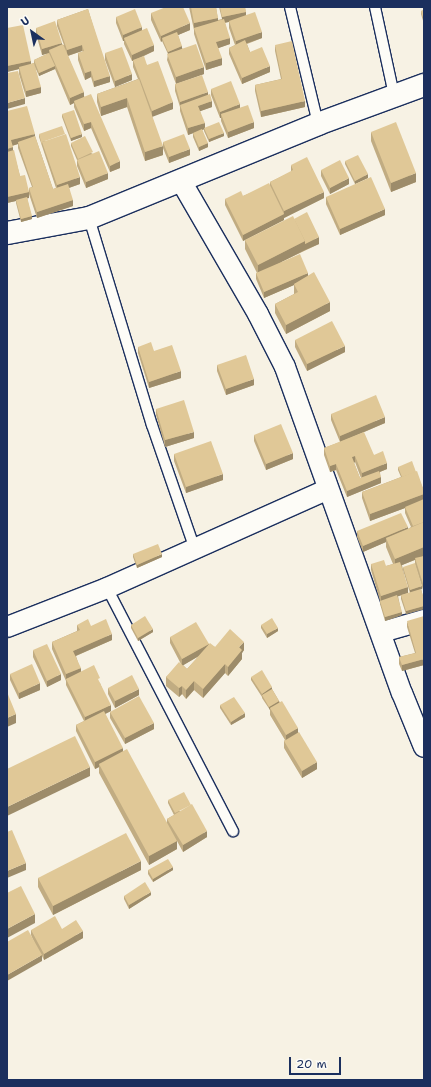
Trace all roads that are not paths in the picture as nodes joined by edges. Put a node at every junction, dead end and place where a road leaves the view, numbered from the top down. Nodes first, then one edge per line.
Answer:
1 (290, 7) edge
2 (375, 7) edge
3 (424, 85) edge
4 (394, 95) junction
5 (318, 124) junction
6 (181, 181) junction
7 (89, 218) junction
8 (7, 233) edge
9 (328, 489) junction
10 (195, 549) junction
11 (107, 588) junction
12 (424, 620) edge
13 (7, 626) edge
14 (382, 632) junction
15 (424, 747) edge
16 (233, 831) dead end

1 - 5 lane
2 - 4 lane
3 - 4 main road
4 - 5 main road
5 - 6 main road
6 - 7 main road
6 - 9 street
7 - 8 main road
7 - 10 lane
9 - 10 street
9 - 14 street
10 - 11 street
11 - 13 street
11 - 16 lane
12 - 14 street
14 - 15 street

